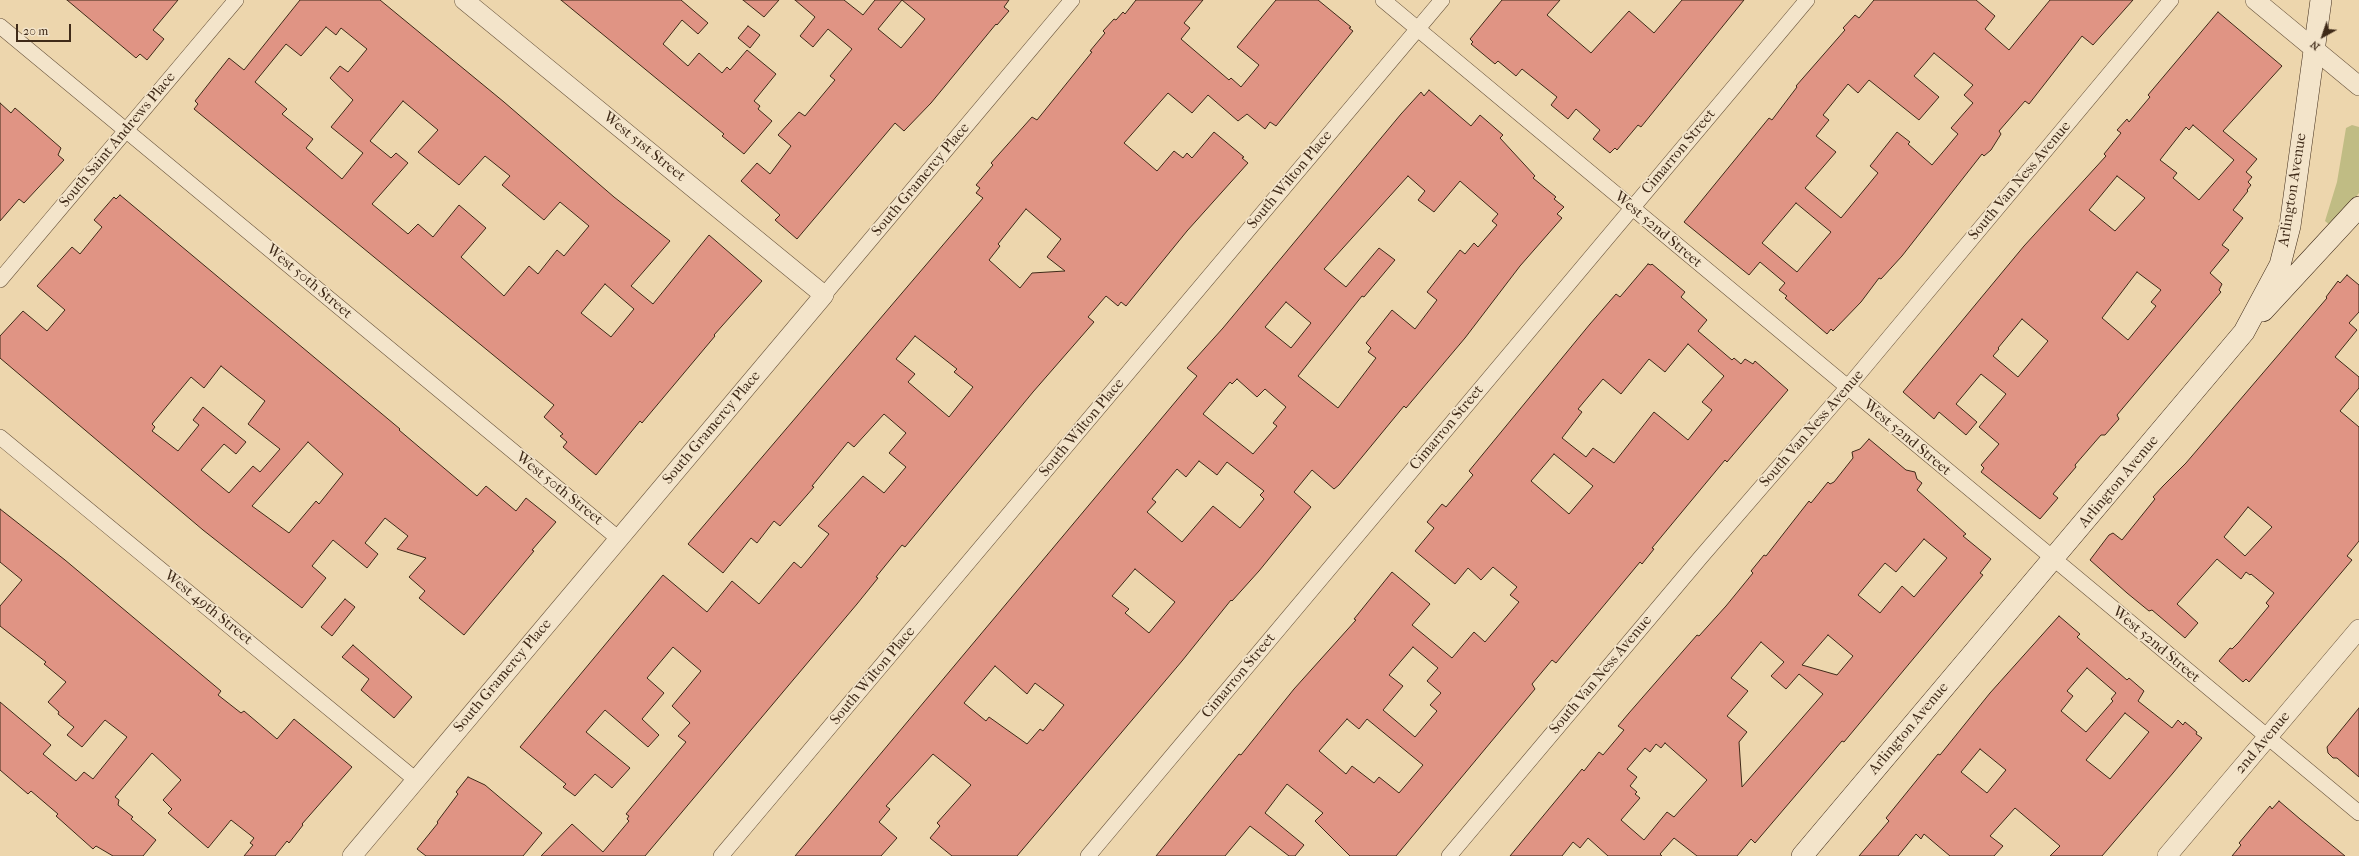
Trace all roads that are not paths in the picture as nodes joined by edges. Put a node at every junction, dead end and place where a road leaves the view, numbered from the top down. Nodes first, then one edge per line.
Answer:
1 (236, 0) edge
2 (464, 0) edge
3 (1072, 0) edge
4 (1383, 0) edge
5 (1442, 0) edge
6 (1807, 0) edge
7 (2171, 0) edge
8 (2255, 0) edge
9 (2321, 0) edge
10 (0, 26) edge
11 (1418, 29) junction
12 (2314, 49) junction
13 (2359, 86) edge
14 (126, 130) junction
15 (2359, 207) edge
16 (1632, 208) junction
17 (0, 280) edge
18 (824, 295) junction
19 (2244, 332) junction
20 (1847, 388) junction
21 (0, 437) edge
22 (619, 538) junction
23 (2053, 560) junction
24 (2359, 629) edge
25 (2268, 738) junction
26 (416, 780) junction
27 (2359, 813) edge
28 (352, 856) edge
29 (722, 856) edge
30 (1088, 856) edge
31 (1449, 856) edge
32 (1802, 856) edge
33 (2167, 856) edge

1 - 14 street, South Saint Andrews Place
2 - 18 street, West 51st Street
3 - 18 street, South Gramercy Place
4 - 11 street, West 52nd Street
5 - 11 street, South Wilton Place
6 - 16 street, Cimarron Street
7 - 20 street, South Van Ness Avenue
8 - 12 street
9 - 12 main road
10 - 14 street, West 50th Street
11 - 16 street, West 52nd Street
11 - 29 street, South Wilton Place
12 - 13 street
12 - 19 main road, Arlington Avenue
14 - 17 street, South Saint Andrews Place
14 - 22 street, West 50th Street
15 - 19 main road
16 - 20 street, West 52nd Street
16 - 30 street, Cimarron Street
18 - 22 street, South Gramercy Place
19 - 23 main road, Arlington Avenue
20 - 23 street, West 52nd Street
20 - 31 street, South Van Ness Avenue
21 - 26 street, West 49th Street
22 - 26 street, South Gramercy Place
23 - 25 street, West 52nd Street
23 - 32 main road, Arlington Avenue
24 - 25 street, 2nd Avenue
25 - 27 street, West 52nd Street
25 - 33 street, 2nd Avenue
26 - 28 street, South Gramercy Place

